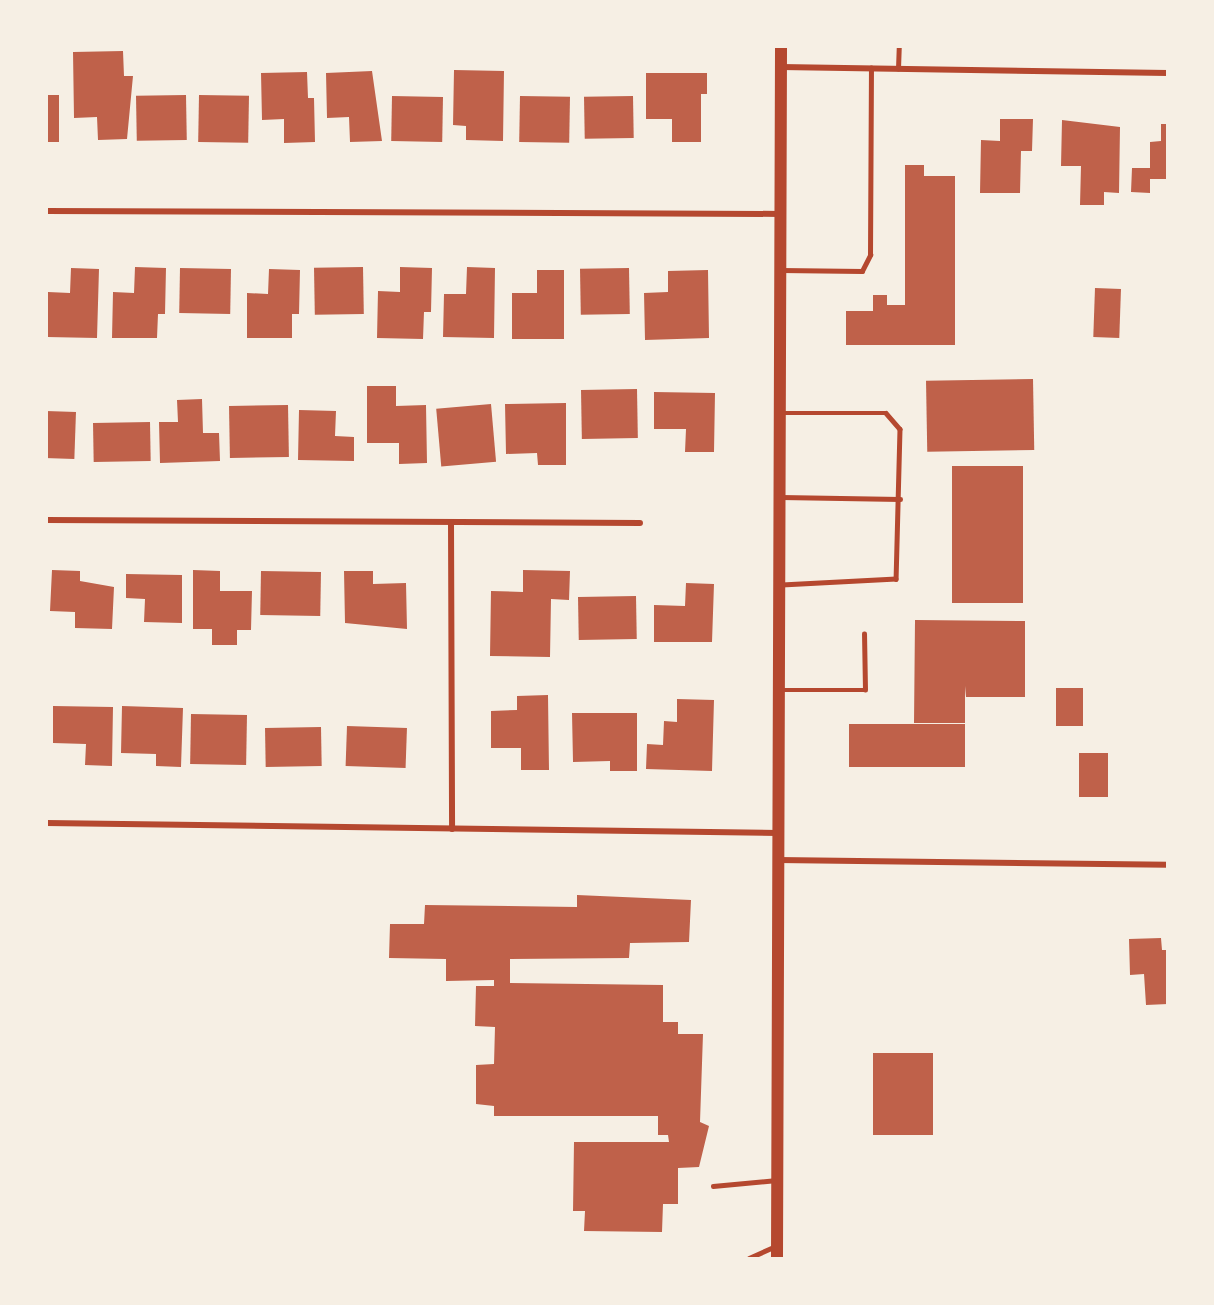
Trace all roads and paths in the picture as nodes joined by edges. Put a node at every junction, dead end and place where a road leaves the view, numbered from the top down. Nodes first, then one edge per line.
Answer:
1 (781, 46) edge
2 (899, 46) edge
3 (781, 67) junction
4 (871, 69) junction
5 (898, 69) junction
6 (1167, 73) edge
7 (46, 212) edge
8 (781, 214) junction
9 (781, 270) junction
10 (780, 412) junction
11 (781, 497) junction
12 (900, 499) junction
13 (46, 520) edge
14 (451, 522) junction
15 (639, 523) dead end
16 (779, 585) junction
17 (864, 634) dead end
18 (779, 690) junction
19 (46, 824) edge
20 (452, 829) junction
21 (778, 833) junction
22 (778, 860) junction
23 (1167, 865) edge
24 (777, 1180) junction
25 (713, 1186) dead end
26 (777, 1252) edge
27 (749, 1258) edge

1 - 3 main road
2 - 5 lane
3 - 4 street
3 - 8 main road
4 - 5 street
4 - 9 lane
5 - 6 street
7 - 8 street
8 - 9 main road
9 - 10 main road
10 - 11 main road
10 - 12 lane
11 - 12 lane
11 - 16 main road
12 - 16 lane
13 - 14 street
14 - 15 street
14 - 20 street
16 - 18 main road
17 - 18 lane
18 - 21 main road
19 - 20 street
20 - 21 street
21 - 22 main road
22 - 23 street
22 - 24 main road
24 - 25 lane
24 - 26 main road
26 - 27 lane

